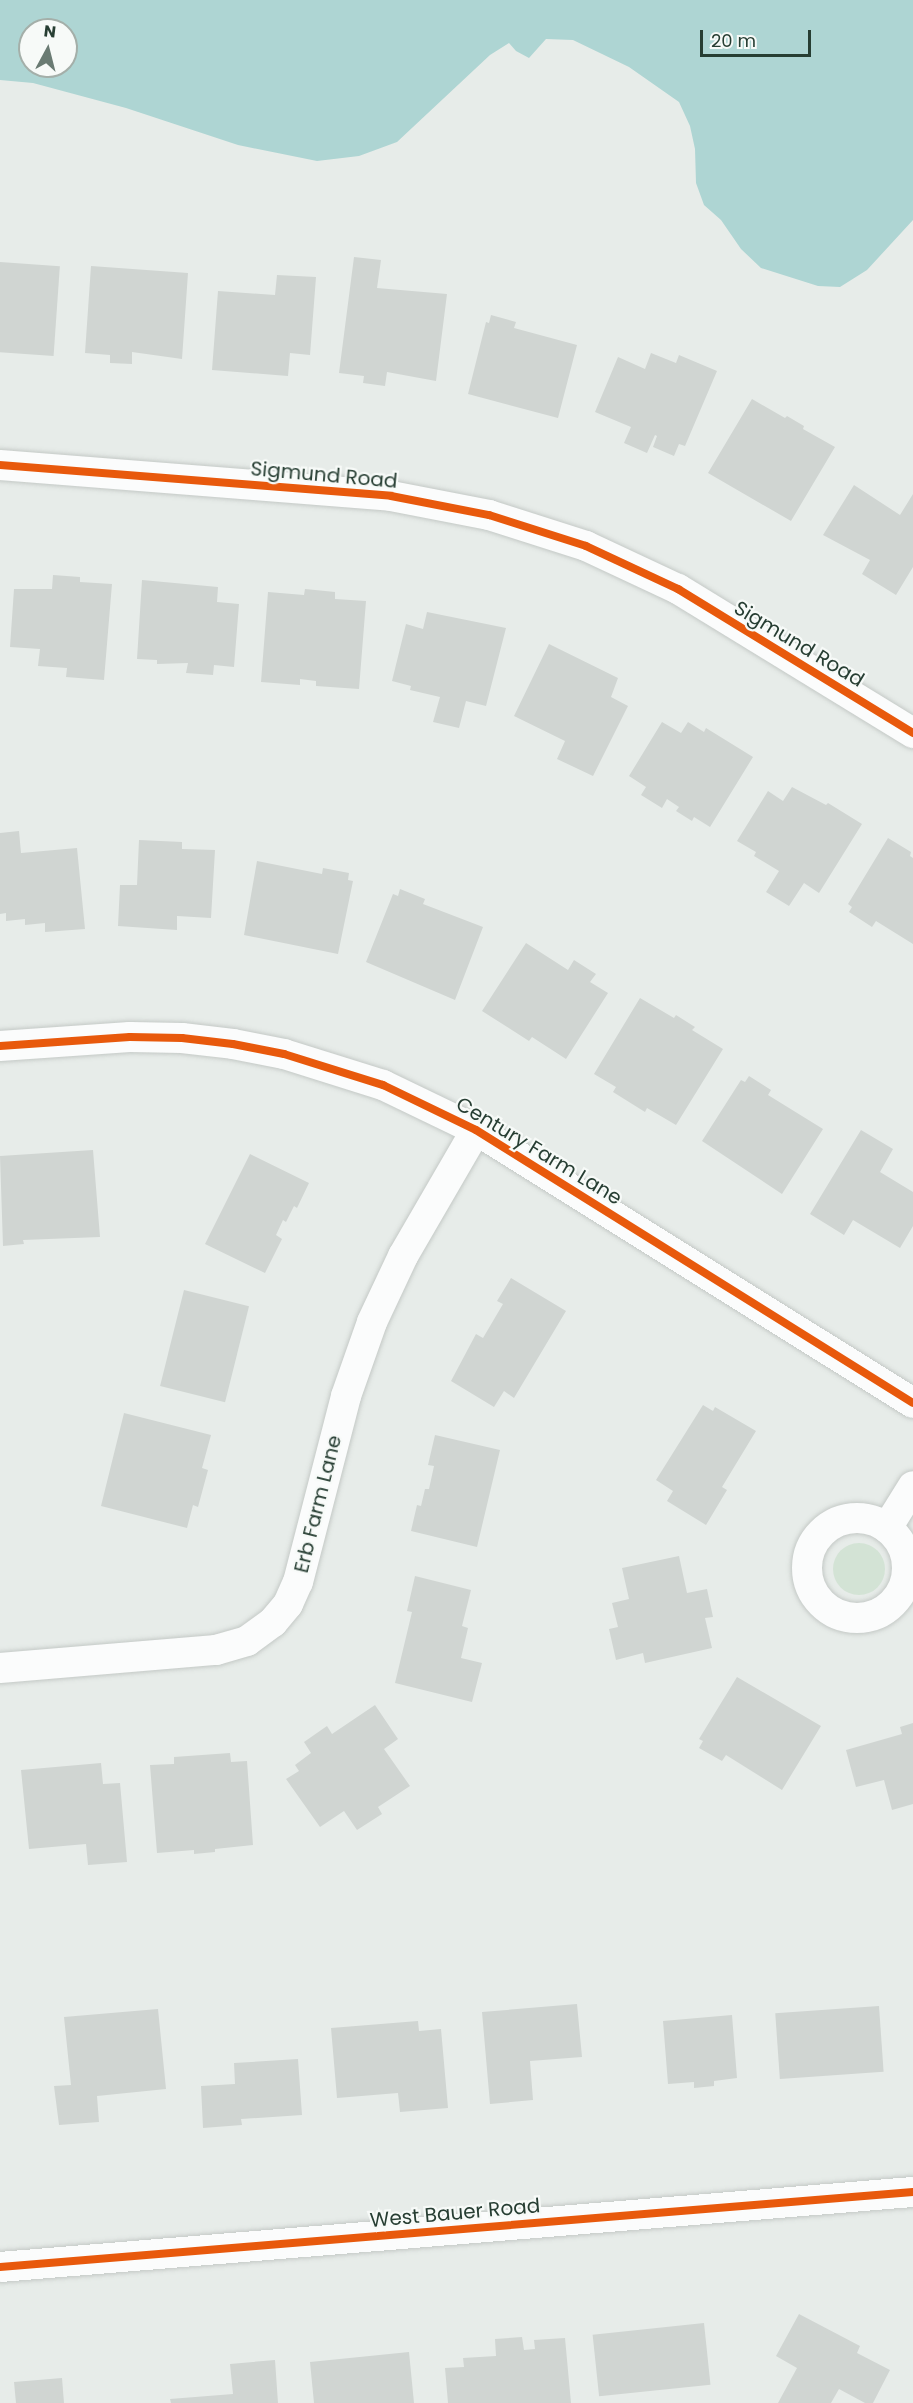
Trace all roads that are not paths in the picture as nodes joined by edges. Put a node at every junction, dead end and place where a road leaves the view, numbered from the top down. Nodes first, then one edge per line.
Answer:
1 (0, 465) edge
2 (913, 733) edge
3 (0, 1046) edge
4 (476, 1130) junction
5 (913, 1403) edge
6 (913, 1486) edge
7 (887, 1528) dead end
8 (0, 1668) edge
9 (913, 2192) edge
10 (0, 2267) edge

1 - 2 street, Sigmund Road
3 - 4 street, Century Farm Lane
4 - 5 street, Century Farm Lane
4 - 8 street, Erb Farm Lane
6 - 7 street
9 - 10 street, West Bauer Road

